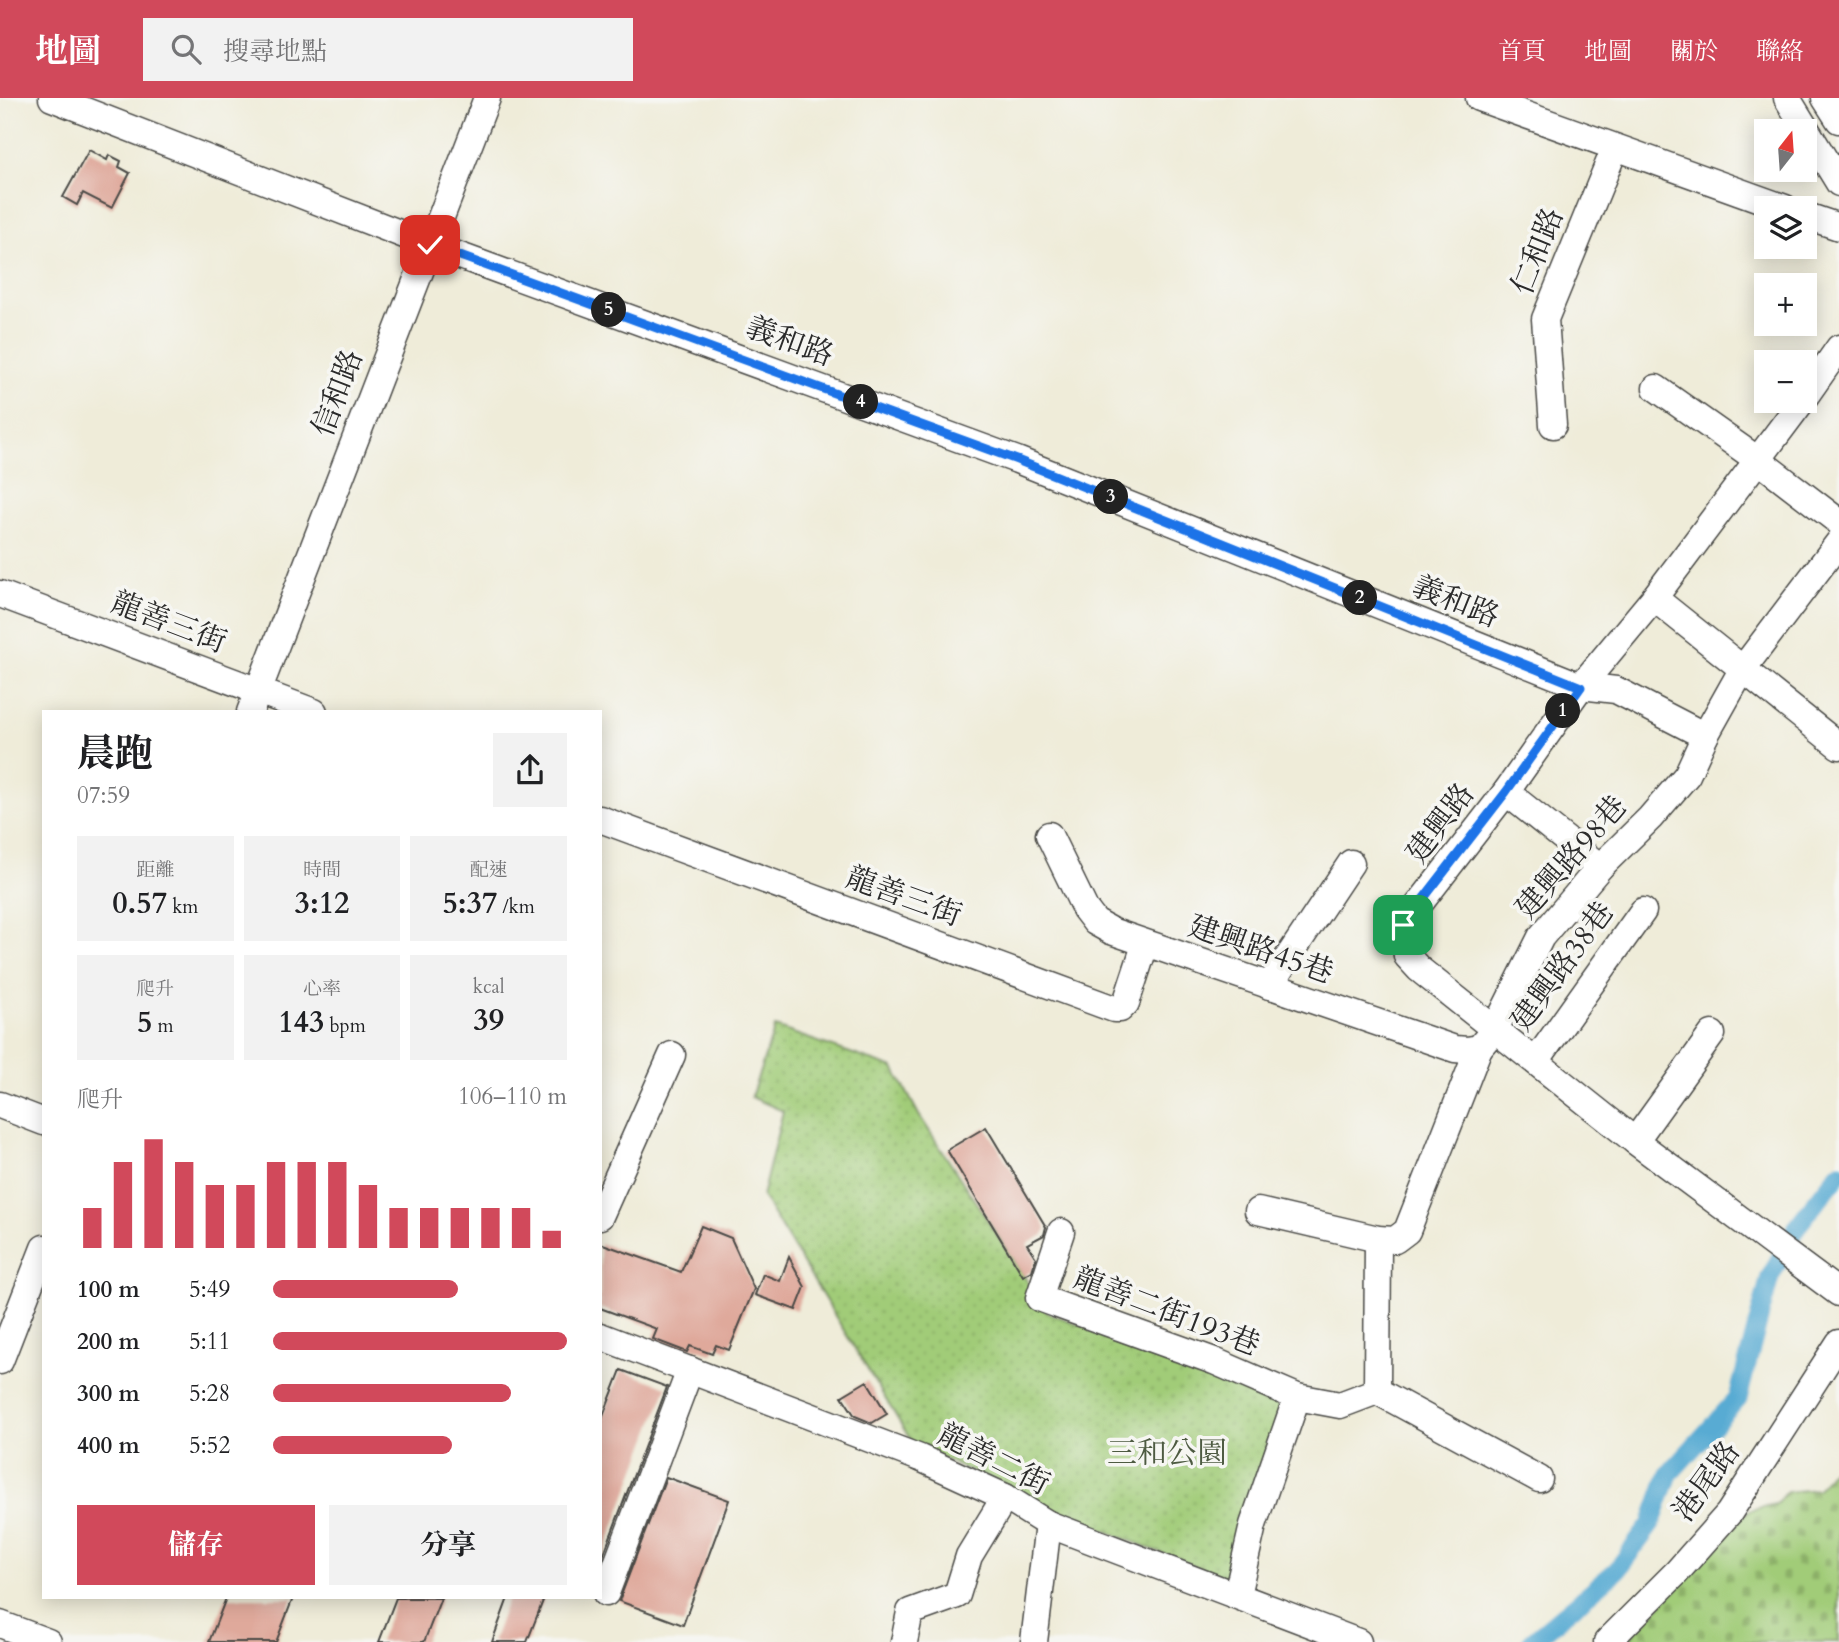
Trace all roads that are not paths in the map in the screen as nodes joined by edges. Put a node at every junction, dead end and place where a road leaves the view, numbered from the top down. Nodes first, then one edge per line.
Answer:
1 (52, 98) edge
2 (487, 98) edge
3 (1479, 98) edge
4 (1787, 98) edge
5 (1825, 98) edge
6 (1839, 120) edge
7 (1615, 148) junction
8 (1839, 183) edge
9 (1754, 197) edge
10 (1817, 219) edge
11 (1839, 227) edge
12 (430, 245) junction
13 (1839, 348) edge
14 (1817, 379) edge
15 (1656, 388) dead end
16 (1793, 413) edge
17 (1553, 425) dead end
18 (1758, 460) junction
19 (1839, 522) edge
20 (1839, 542) edge
21 (0, 594) edge
22 (1654, 598) junction
23 (1742, 670) junction
24 (1581, 687) junction
25 (254, 702) edge
26 (302, 710) edge
27 (1705, 736) junction
28 (1839, 746) edge
29 (1506, 792) junction
30 (602, 820) edge
31 (1049, 835) dead end
32 (1351, 863) dead end
33 (1600, 867) junction
34 (1643, 911) dead end
35 (1146, 945) junction
36 (1269, 986) junction
37 (1712, 1034) dead end
38 (1487, 1038) junction
39 (672, 1055) dead end
40 (1536, 1061) junction
41 (0, 1105) edge
42 (42, 1121) edge
43 (1635, 1140) junction
44 (1258, 1211) dead end
45 (602, 1212) edge
46 (1061, 1232) dead end
47 (1378, 1239) junction
48 (42, 1253) edge
49 (1839, 1293) edge
50 (602, 1337) edge
51 (1839, 1343) edge
52 (0, 1361) edge
53 (690, 1370) junction
54 (1377, 1391) junction
55 (1297, 1397) junction
56 (1539, 1479) dead end
57 (1005, 1497) junction
58 (1048, 1524) junction
59 (606, 1593) dead end
60 (1237, 1595) junction
61 (0, 1624) edge
62 (48, 1642) edge
63 (904, 1642) edge
64 (1034, 1642) edge
65 (1358, 1642) edge
66 (1607, 1642) edge

1 - 12 street, 義和路
2 - 12 street, 信和路
3 - 7 street
4 - 8 street
5 - 6 street
7 - 9 street
7 - 17 street, 仁和路
10 - 11 street
12 - 24 street, 義和路
12 - 25 street, 信和路
13 - 14 street, 建興路
15 - 18 street
16 - 18 street, 建興路
18 - 19 street
18 - 22 street, 建興路
20 - 23 street, 建興路98巷
21 - 25 street, 龍善三街
22 - 23 street
22 - 24 street, 建興路
23 - 27 street, 建興路98巷
23 - 28 street
24 - 27 street
24 - 29 street, 建興路
25 - 26 street, 龍善三街
27 - 33 street, 建興路98巷
29 - 33 street
29 - 38 street, 建興路
30 - 35 street, 龍善三街
31 - 35 street, 建興路45巷
32 - 36 street
33 - 38 street, 建興路98巷
34 - 40 street, 建興路38巷
35 - 36 street, 建興路45巷
36 - 38 street, 建興路45巷
37 - 43 street
38 - 40 street, 建興路
38 - 47 street
39 - 45 street
40 - 43 street, 建興路
41 - 42 street
43 - 49 street, 建興路
44 - 47 street
46 - 55 street, 龍善二街193巷
47 - 54 street
48 - 52 street
50 - 53 street, 龍善二街
51 - 66 street, 港尾路
53 - 57 street, 龍善二街
53 - 59 street
54 - 55 street, 龍善二街193巷
54 - 56 street
55 - 60 street
57 - 58 street, 龍善二街
57 - 63 street
58 - 60 street, 龍善二街
58 - 64 street
60 - 65 street, 龍善二街
61 - 62 street

